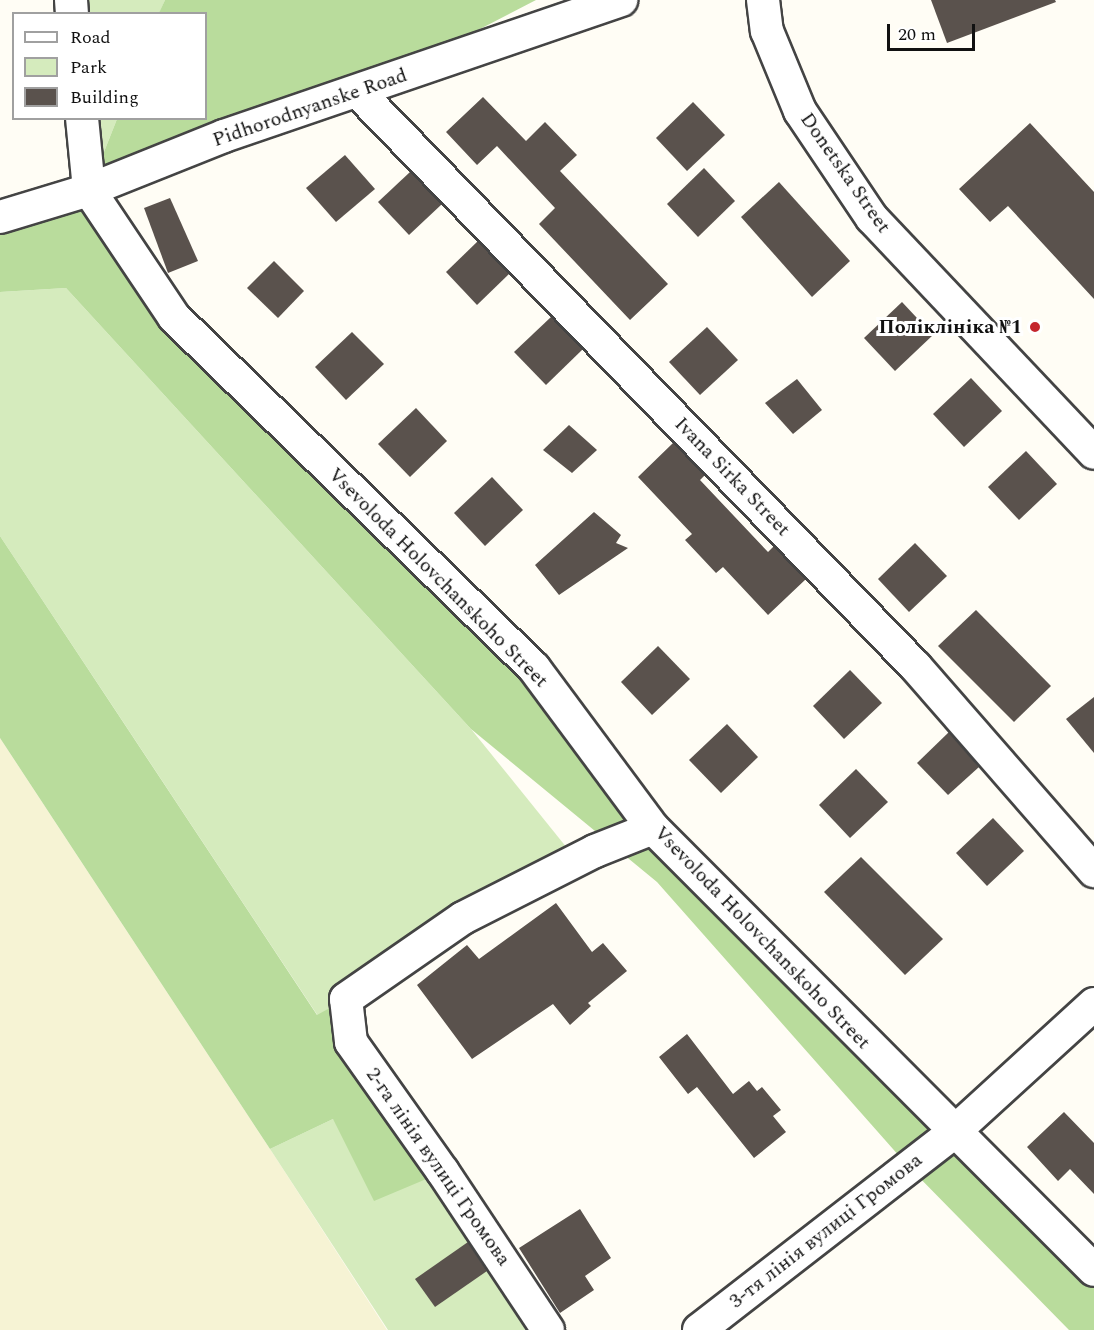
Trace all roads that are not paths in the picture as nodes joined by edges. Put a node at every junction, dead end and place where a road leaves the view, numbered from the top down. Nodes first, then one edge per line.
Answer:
1 (621, 0) edge
2 (763, 0) edge
3 (358, 92) junction
4 (82, 120) edge
5 (89, 190) junction
6 (0, 217) edge
7 (1094, 453) edge
8 (653, 828) junction
9 (1094, 871) edge
10 (1094, 1004) edge
11 (954, 1132) junction
12 (1094, 1270) edge
13 (548, 1330) edge
14 (699, 1330) edge

1 - 3 street, Pidhorodnyanske Road
2 - 7 street, Donetska Street
3 - 5 street, Pidhorodnyanske Road
3 - 9 street, Ivana Sirka Street
4 - 5 street
5 - 6 street, Pidhorodnyanske Road
5 - 8 street, Vsevoloda Holovchanskoho Street
8 - 11 street, Vsevoloda Holovchanskoho Street
8 - 13 street, 2-га лінія вулиці Громова
10 - 11 street, 3-тя лінія вулиці Громова
11 - 12 street, Vsevoloda Holovchanskoho Street
11 - 14 street, 3-тя лінія вулиці Громова

